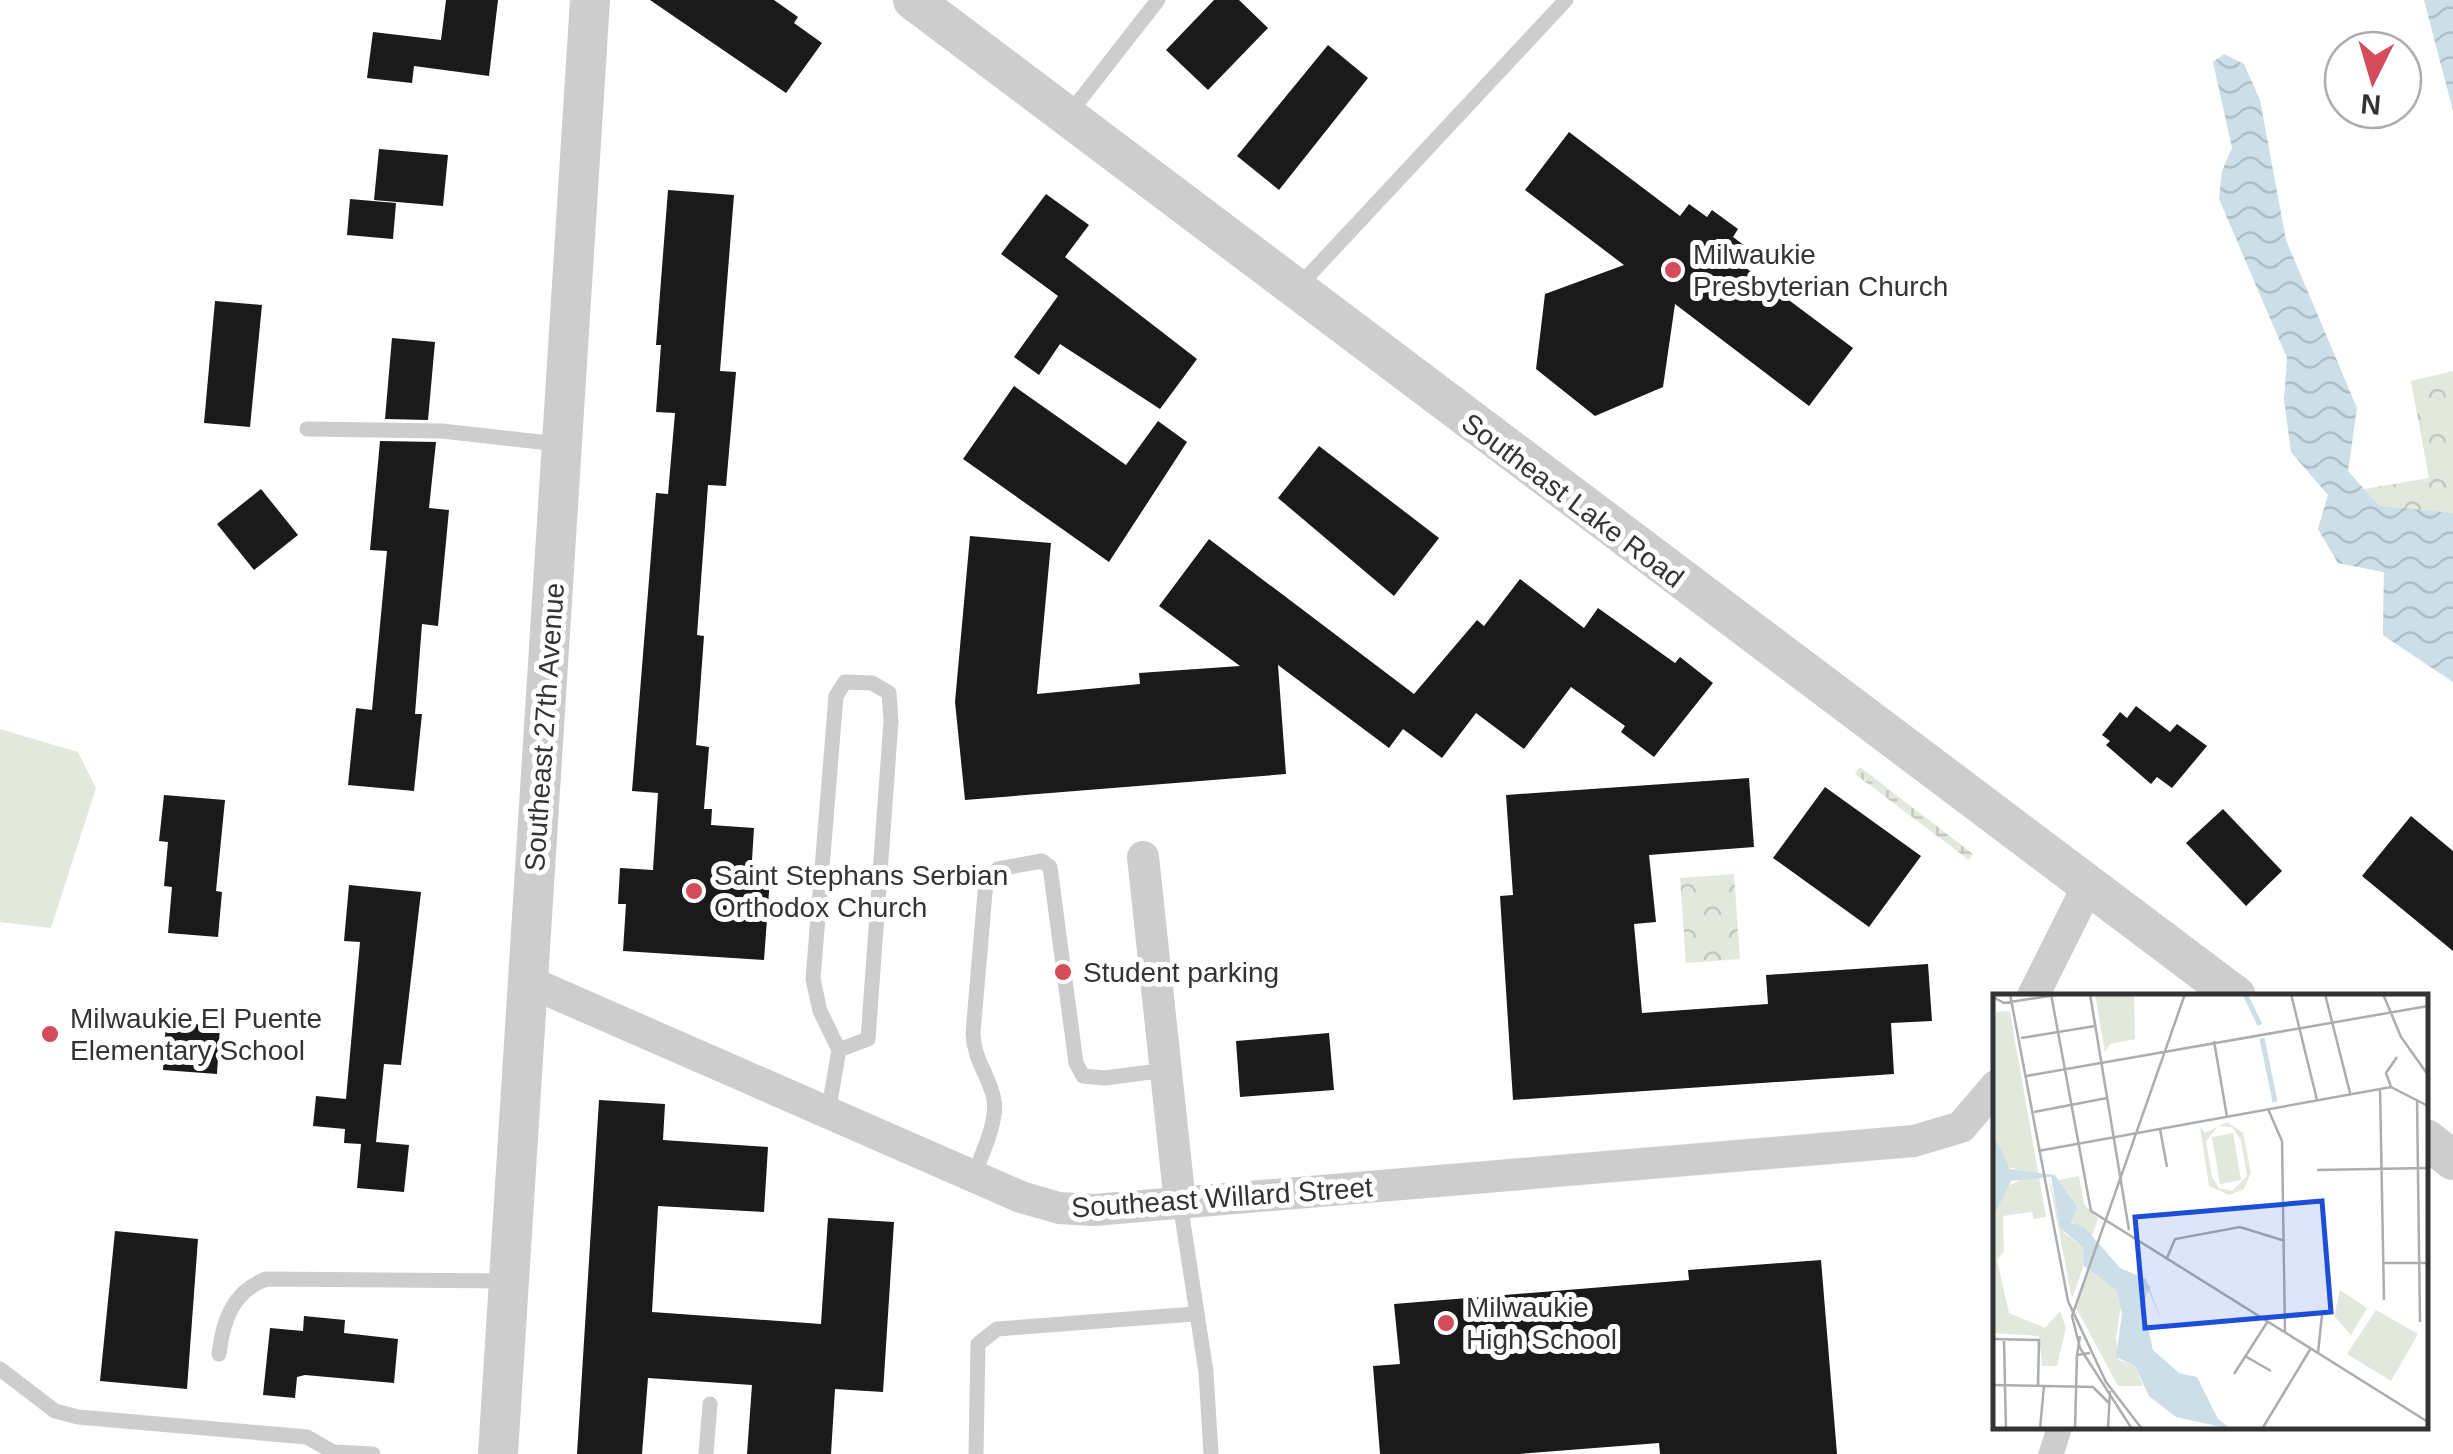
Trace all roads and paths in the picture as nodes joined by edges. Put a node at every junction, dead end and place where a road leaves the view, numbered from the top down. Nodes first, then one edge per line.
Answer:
1 (590, 0) edge
2 (913, 0) edge
3 (1158, 0) edge
4 (1566, 0) edge
5 (1066, 117) junction
6 (1296, 290) junction
7 (307, 429) dead end
8 (562, 445) junction
9 (1143, 857) dead end
10 (2088, 886) junction
11 (526, 982) junction
12 (2034, 994) edge
13 (2233, 994) edge
14 (840, 1050) junction
15 (1166, 1070) junction
16 (1993, 1091) edge
17 (828, 1113) junction
18 (2428, 1141) edge
19 (2453, 1160) edge
20 (974, 1176) junction
21 (1180, 1202) junction
22 (508, 1281) junction
23 (1194, 1314) junction
24 (220, 1354) dead end
25 (0, 1369) edge
26 (710, 1404) dead end
27 (2059, 1429) edge
28 (332, 1453) edge
29 (373, 1454) edge
30 (498, 1454) edge
31 (706, 1454) edge
32 (976, 1454) edge
33 (1212, 1454) edge
34 (2052, 1454) edge

1 - 8 street, Southeast 27th Avenue
2 - 5 street, Southeast Lake Road
3 - 5 lane
4 - 6 lane
5 - 6 street, Southeast Lake Road
6 - 10 street, Southeast Lake Road
7 - 8 lane
8 - 11 street, Southeast 27th Avenue
9 - 15 street
10 - 12 street
10 - 13 street, Southeast Lake Road
11 - 17 street, Southeast Willard Street
11 - 22 street, Southeast 27th Avenue
14 - 14 lane
14 - 17 lane
15 - 20 lane
15 - 21 street
16 - 21 street, Southeast Willard Street
17 - 20 street, Southeast Willard Street
18 - 19 street
20 - 21 street, Southeast Willard Street
21 - 23 lane
22 - 24 lane
22 - 30 street, Southeast 27th Avenue
23 - 32 lane
23 - 33 lane
25 - 28 lane
26 - 31 lane
27 - 34 street
28 - 29 lane

